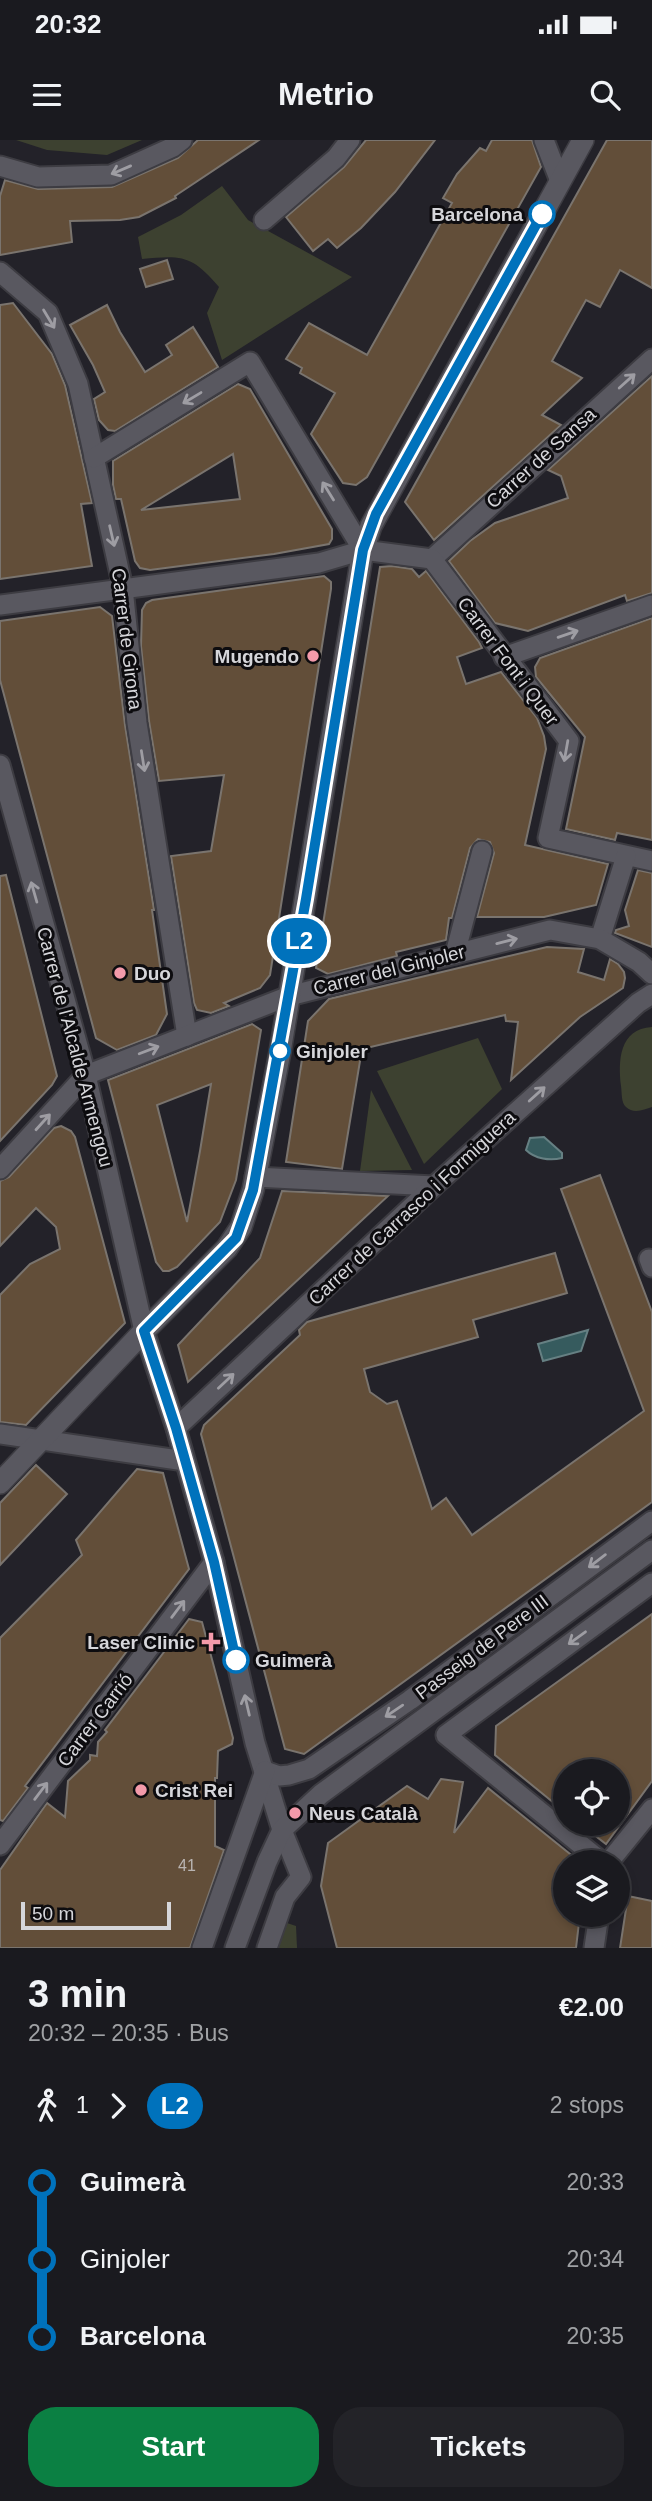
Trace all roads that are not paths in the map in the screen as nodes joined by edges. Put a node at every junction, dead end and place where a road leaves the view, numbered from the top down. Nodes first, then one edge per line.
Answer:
1 (182, 140) edge
2 (350, 140) edge
3 (544, 140) edge
4 (583, 140) edge
5 (0, 166) edge
6 (560, 181) junction
7 (264, 220) dead end
8 (0, 272) edge
9 (652, 359) edge
10 (94, 458) junction
11 (363, 550) junction
12 (432, 559) junction
13 (123, 588) junction
14 (0, 605) edge
15 (652, 605) edge
16 (504, 657) junction
17 (0, 765) edge
18 (8, 828) edge
19 (482, 851) dead end
20 (626, 856) junction
21 (652, 861) edge
22 (600, 939) junction
23 (455, 954) junction
24 (652, 974) edge
25 (652, 994) edge
26 (289, 996) junction
27 (187, 1036) junction
28 (86, 1075) junction
29 (0, 1169) edge
30 (256, 1177) junction
31 (434, 1186) junction
32 (144, 1331) junction
33 (176, 1428) junction
34 (0, 1434) edge
35 (43, 1440) junction
36 (185, 1461) junction
37 (0, 1483) edge
38 (652, 1521) edge
39 (652, 1550) edge
40 (214, 1562) junction
41 (652, 1583) edge
42 (265, 1771) junction
43 (652, 1809) edge
44 (282, 1830) junction
45 (0, 1845) edge
46 (587, 1850) edge
47 (619, 1850) edge
48 (597, 1927) edge
49 (202, 1948) edge
50 (236, 1948) edge
51 (267, 1948) edge
52 (594, 1948) edge

1 -> 5 street
2 - 7 street
3 - 6 street
4 - 6 street
6 - 11 street
8 -> 10 street, Carrer de Girona
12 -> 9 street, Carrer de Sansa
11 -> 10 street
10 -> 13 street, Carrer de Girona
11 - 12 street
11 - 13 street
11 - 26 street
12 - 16 street, Carrer Font i Quer
13 - 14 street
13 -> 27 street, Carrer de Girona
16 -> 15 street
16 -> 20 street, Carrer Font i Quer
17 - 18 street, Carrer de l'Alcalde Armengou
28 -> 18 street, Carrer de l'Alcalde Armengou
19 - 23 street
20 - 21 street
20 - 22 street
23 -> 22 street, Carrer del Ginjoler
22 - 24 street, Carrer del Ginjoler
23 - 26 street, Carrer del Ginjoler
31 -> 25 street, Carrer de Carrasco i Formiguera
26 - 27 street, Carrer del Ginjoler
26 - 30 street
28 -> 27 street, Carrer del Ginjoler
29 -> 28 street
28 - 32 street, Carrer de l'Alcalde Armengou
30 - 31 street
30 - 32 street
33 -> 31 street, Carrer de Carrasco i Formiguera
32 - 33 street, Carrer de l'Alcalde Armengou
32 - 35 street
33 - 36 street, Carrer de l'Alcalde Armengou
34 - 35 street
35 - 36 street
35 - 37 street
36 - 40 street, Carrer de l'Alcalde Armengou
38 -> 42 street, Passeig de Pere III
39 - 44 street
42 -> 40 street, Carrer de l'Alcalde Armengou
45 -> 40 street, Carrer Carrió
41 -> 46 street
42 - 44 street, Carrer de l'Alcalde Armengou
42 - 49 street
43 - 47 street
44 - 50 street
44 - 51 street, Carrer de l'Alcalde Armengou
48 - 52 street

